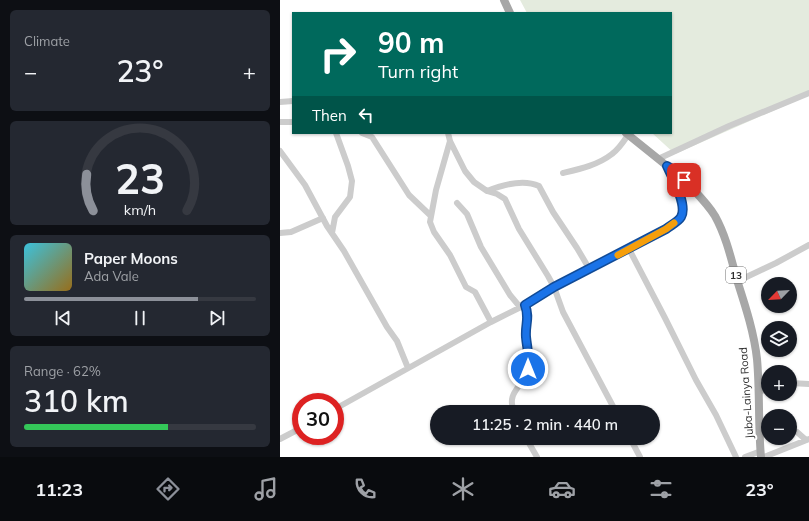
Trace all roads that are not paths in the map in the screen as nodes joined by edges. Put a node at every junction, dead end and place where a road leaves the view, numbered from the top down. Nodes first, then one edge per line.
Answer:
1 (504, 0) edge
2 (510, 12) edge
3 (809, 93) edge
4 (292, 101) edge
5 (280, 102) edge
6 (280, 122) edge
7 (292, 122) edge
8 (336, 134) edge
9 (364, 134) edge
10 (448, 134) edge
11 (627, 134) edge
12 (450, 141) junction
13 (280, 151) edge
14 (658, 159) junction
15 (667, 166) junction
16 (563, 173) dead end
17 (487, 191) junction
18 (457, 203) dead end
19 (431, 216) junction
20 (323, 218) junction
21 (280, 233) edge
22 (332, 233) junction
23 (809, 245) edge
24 (628, 249) junction
25 (590, 270) junction
26 (738, 281) junction
27 (554, 287) junction
28 (523, 306) junction
29 (491, 322) junction
30 (408, 368) junction
31 (797, 383) edge
32 (809, 384) edge
33 (761, 392) edge
34 (758, 393) junction
35 (344, 404) edge
36 (512, 405) edge
37 (612, 405) edge
38 (759, 422) joint
39 (797, 432) edge
40 (292, 433) edge
41 (280, 439) edge
42 (808, 440) edge
43 (530, 445) edge
44 (634, 445) edge
45 (762, 455) edge
46 (537, 457) edge
47 (640, 457) edge
48 (736, 457) edge
49 (745, 457) edge

1 - 2 main road
3 - 14 street
4 - 5 street
6 - 7 street
8 - 22 street
9 - 19 street
10 - 12 street
11 - 14 main road, Juba-Lainya Road / 13
11 - 16 street
12 - 17 street
12 - 19 street
13 - 20 street
14 - 15 main road, Juba-Lainya Road / 13
15 - 24 street
15 - 26 main road, Juba-Lainya Road / 13
17 - 25 street
17 - 27 street
18 - 28 street
19 - 29 street
20 - 21 street
20 - 22 street
22 - 30 street
23 - 26 street
24 - 25 street
24 - 48 street
25 - 27 street
26 - 34 main road, Juba-Lainya Road / 13
27 - 28 street
27 - 37 street
28 - 29 street
28 - 36 street
29 - 30 street
30 - 35 street
31 - 32 street
33 - 34 street
34 - 38 main road, Juba-Lainya Road / 13
38 - 45 main road, Juba-Lainya Road / 13
39 - 42 street
40 - 41 street
42 - 45 street
43 - 46 street
44 - 47 street
45 - 49 street

